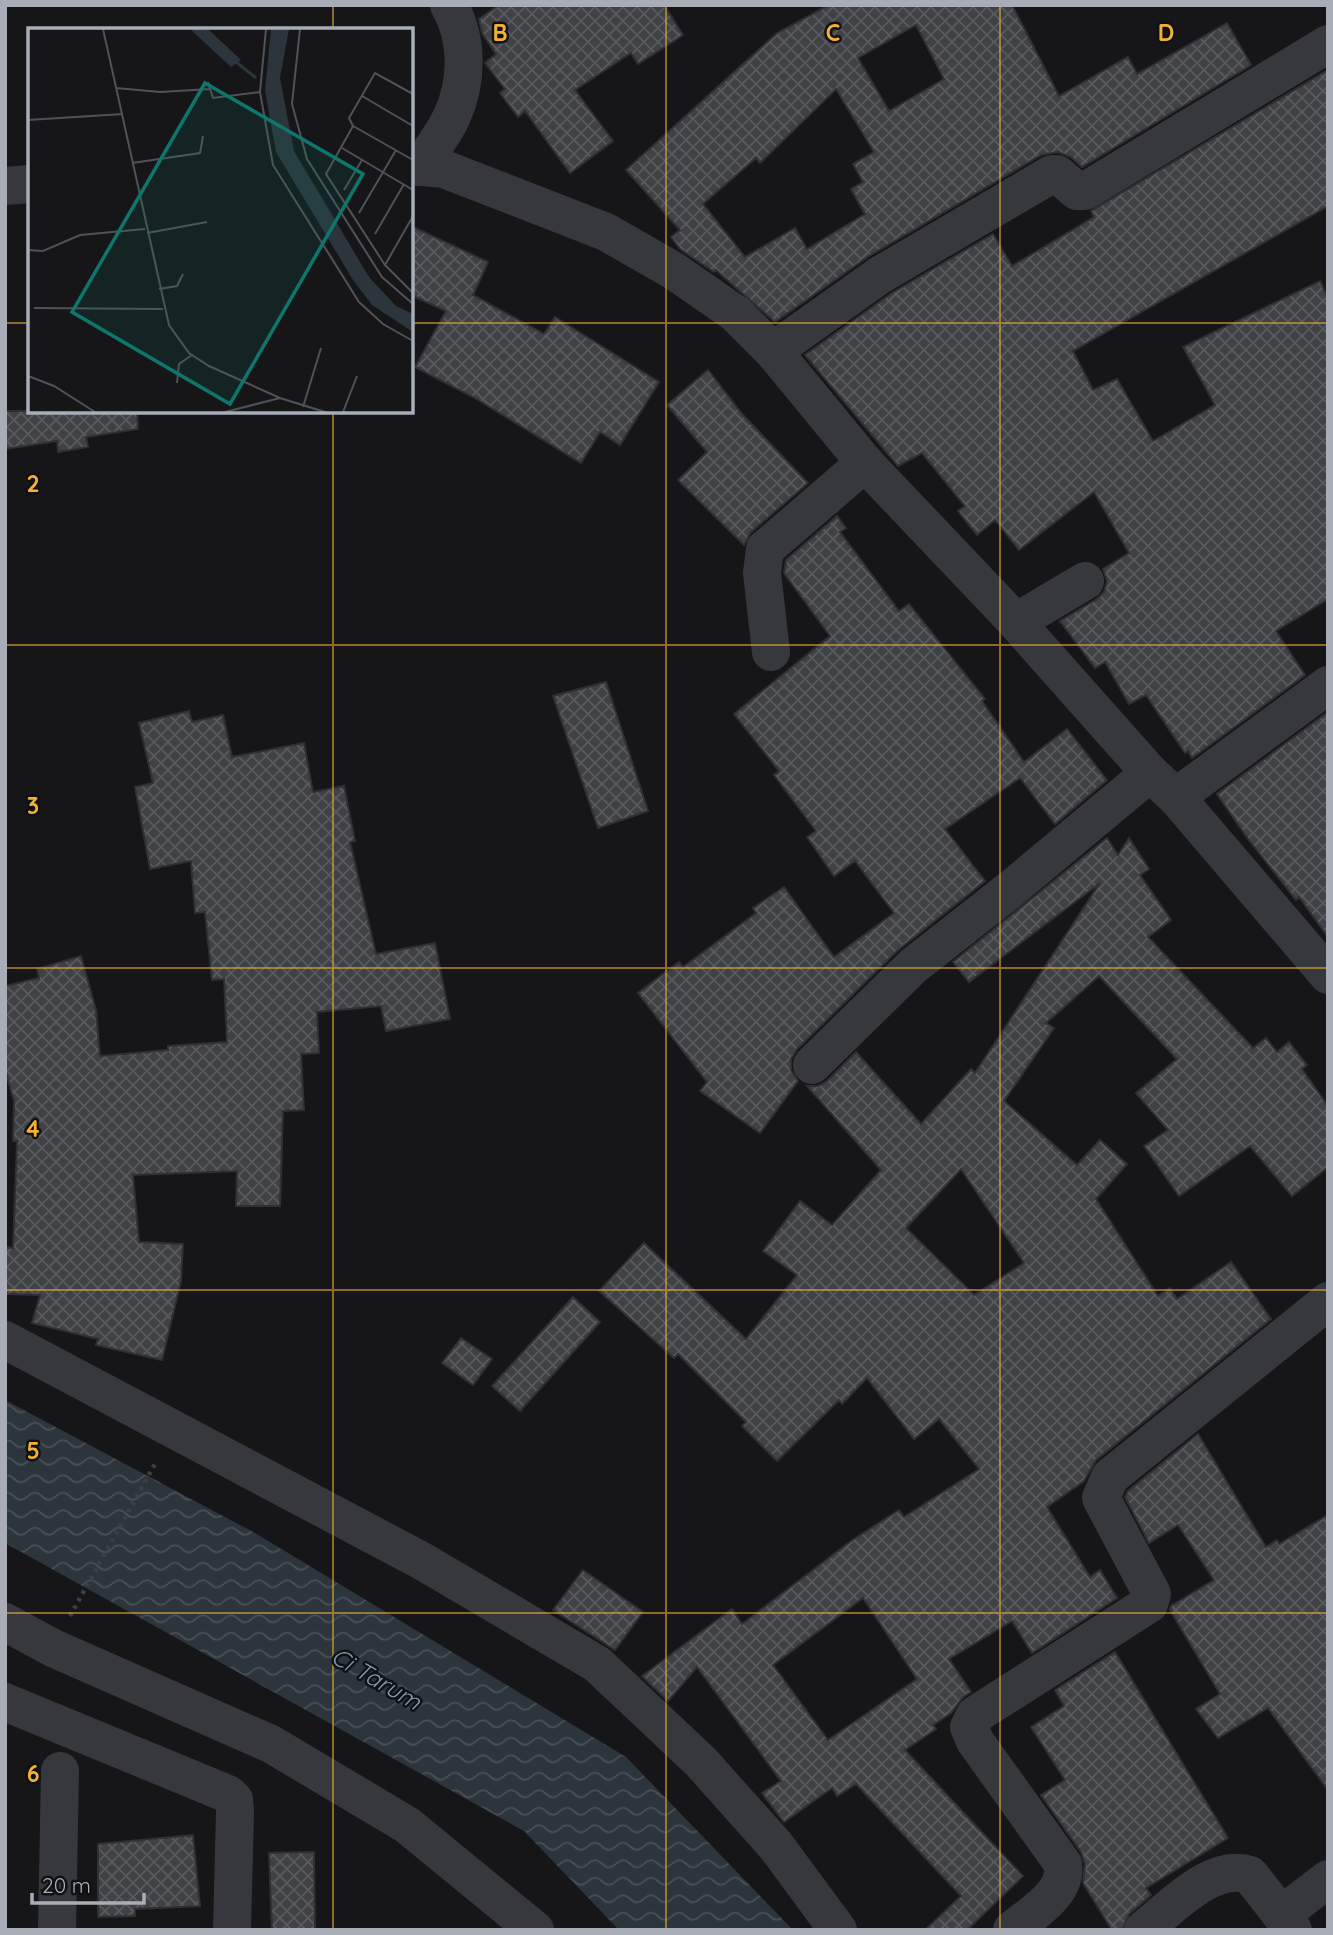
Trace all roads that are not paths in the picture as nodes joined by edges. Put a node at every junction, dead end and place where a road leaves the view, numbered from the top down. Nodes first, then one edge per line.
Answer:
1 (449, 5) edge
2 (1328, 44) edge
3 (415, 166) edge
4 (28, 184) edge
5 (5, 186) edge
6 (773, 351) junction
7 (865, 463) junction
8 (1085, 581) dead end
9 (1016, 622) junction
10 (771, 652) dead end
11 (1328, 685) edge
12 (1163, 785) junction
13 (1328, 975) edge
14 (812, 1065) dead end
15 (1328, 1301) edge
16 (5, 1340) edge
17 (5, 1622) edge
18 (5, 1702) edge
19 (60, 1771) dead end
20 (1328, 1879) edge
21 (1287, 1922) edge
22 (57, 1930) edge
23 (232, 1930) edge
24 (535, 1930) edge
25 (838, 1930) edge
26 (1012, 1930) edge
27 (1143, 1930) edge

1 - 3 street
2 - 6 street
3 - 6 street
4 - 5 street
6 - 7 street
7 - 9 street
7 - 10 street
8 - 9 street
9 - 12 street
11 - 12 street
12 - 13 street
12 - 14 street
15 - 26 street
16 - 25 street
17 - 24 street
18 - 23 street
19 - 22 street
20 - 21 street
21 - 27 street

